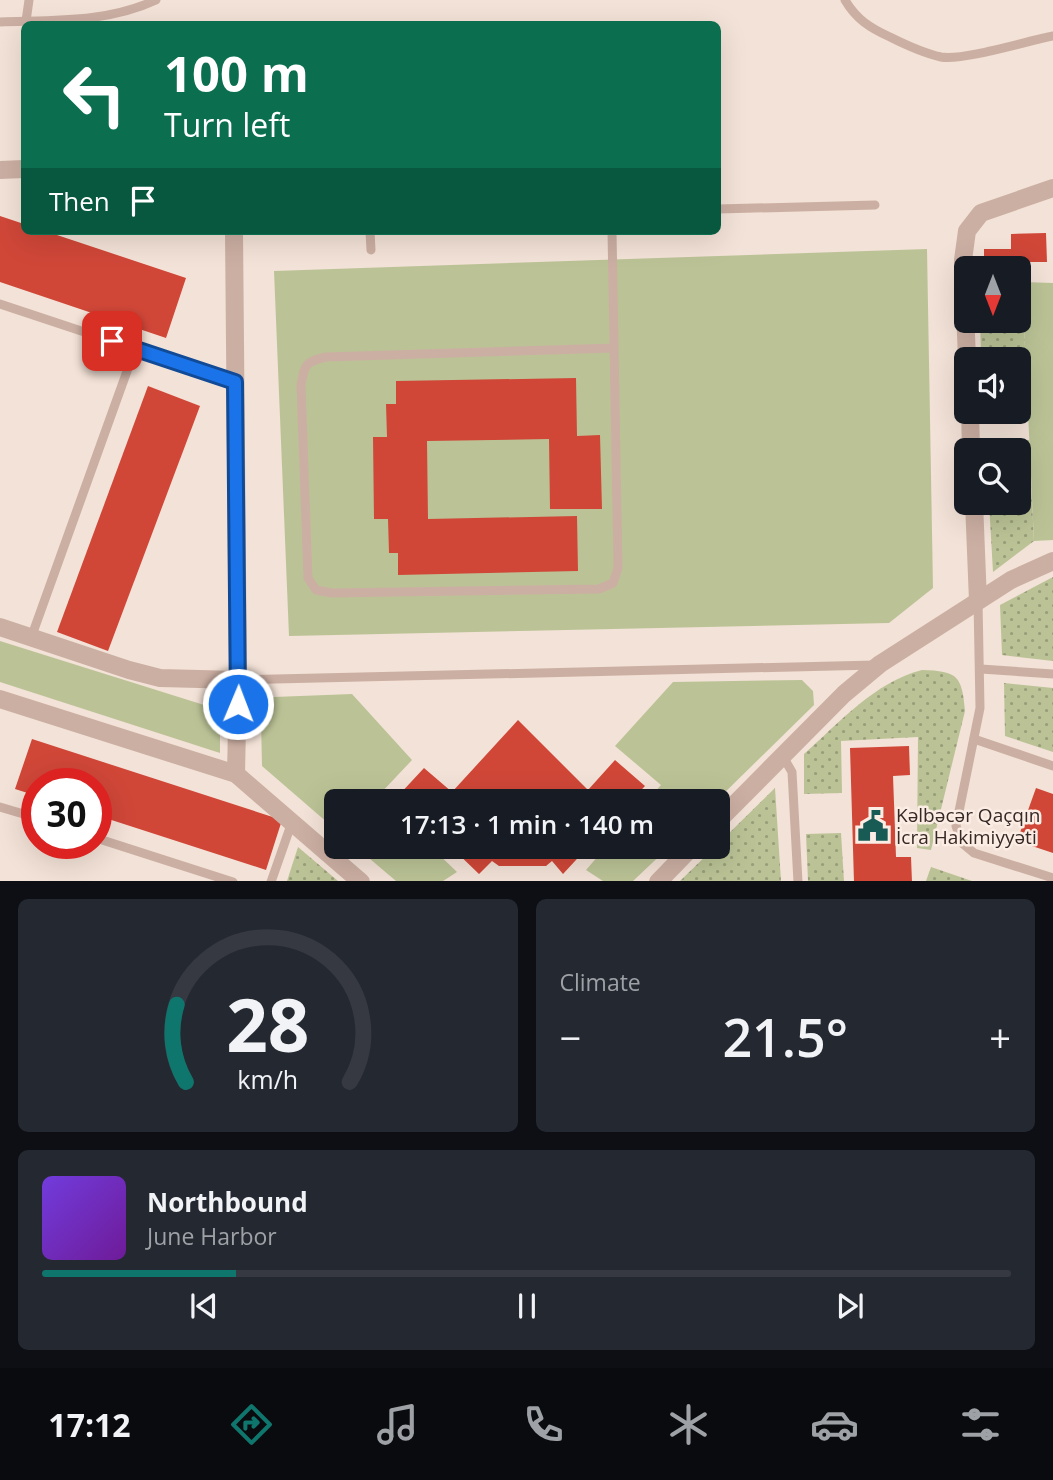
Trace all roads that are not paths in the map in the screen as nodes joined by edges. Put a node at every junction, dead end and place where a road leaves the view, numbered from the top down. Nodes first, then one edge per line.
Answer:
1 (29, 0) edge
2 (156, 0) edge
3 (845, 0) edge
4 (21, 21) edge
5 (26, 21) joint
6 (0, 22) edge
7 (1053, 36) edge
8 (21, 169) edge
9 (0, 170) edge
10 (1053, 188) edge
11 (875, 205) dead end
12 (721, 209) edge
13 (234, 235) edge
14 (370, 235) edge
15 (612, 235) edge
16 (371, 250) dead end
17 (0, 304) edge
18 (967, 347) edge
19 (614, 348) junction
20 (135, 349) junction
21 (235, 382) junction
22 (975, 515) edge
23 (1053, 561) edge
24 (978, 601) junction
25 (0, 627) edge
26 (31, 638) junction
27 (880, 664) junction
28 (981, 669) junction
29 (1053, 674) edge
30 (238, 680) junction
31 (0, 699) edge
32 (974, 739) junction
33 (782, 755) junction
34 (1053, 766) edge
35 (236, 774) junction
36 (0, 807) edge
37 (730, 809) edge
38 (21, 813) edge
39 (292, 822) junction
40 (112, 843) edge
41 (680, 859) edge
42 (1053, 878) edge
43 (233, 881) edge
44 (271, 881) edge
45 (361, 881) edge
46 (658, 881) edge
47 (798, 881) edge

1 - 5 lane
2 - 5 lane
3 - 7 lane
4 - 6 lane
8 - 9 street
10 - 18 street
11 - 12 lane
13 - 21 street
14 - 16 lane
15 - 19 lane
17 - 20 lane
19 - 19 lane
20 - 21 lane
20 - 26 lane
21 - 30 street
22 - 24 street
23 - 24 street
24 - 27 street
24 - 28 lane
25 - 26 street
26 - 30 street
27 - 30 lane
27 - 33 street
28 - 29 lane
28 - 32 lane
30 - 35 street
31 - 35 street
32 - 34 lane
32 - 42 lane
33 - 37 street
33 - 47 lane
35 - 39 street
36 - 38 lane
39 - 44 lane
39 - 45 street
40 - 43 lane
41 - 46 street

